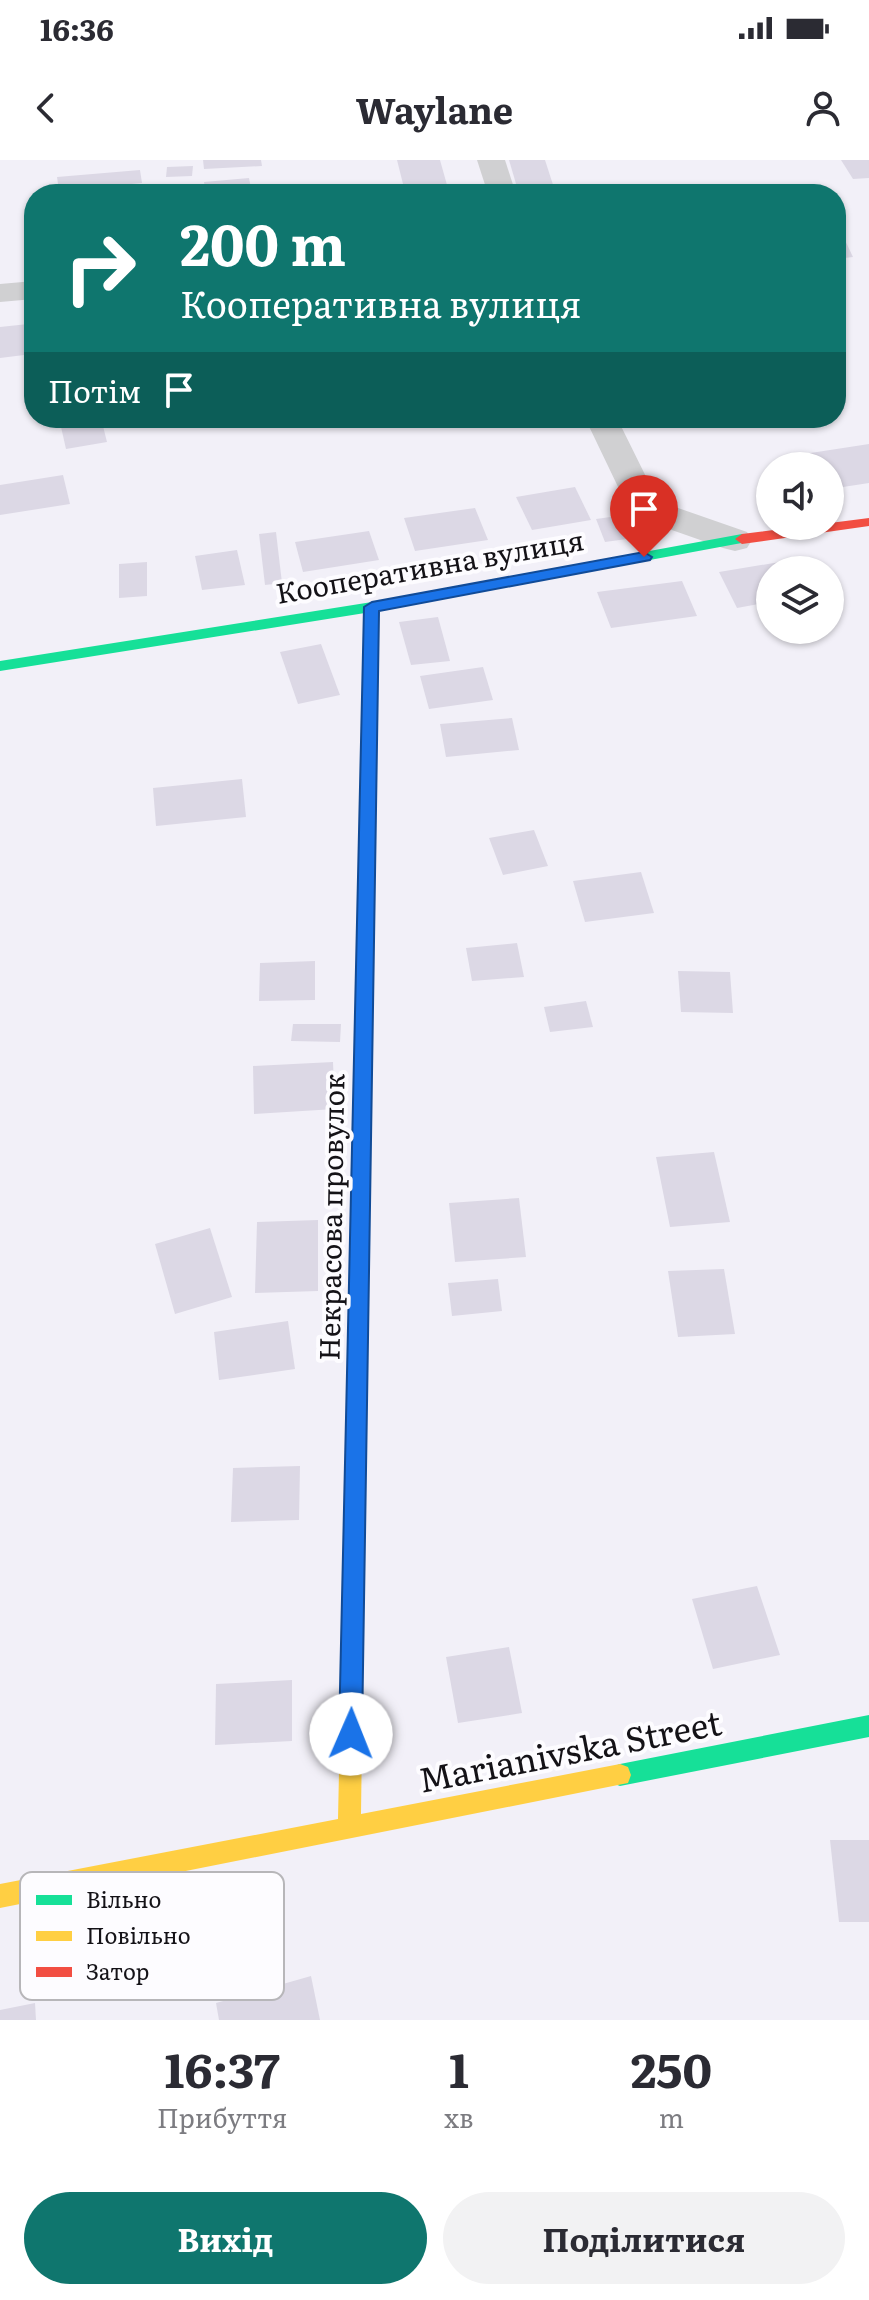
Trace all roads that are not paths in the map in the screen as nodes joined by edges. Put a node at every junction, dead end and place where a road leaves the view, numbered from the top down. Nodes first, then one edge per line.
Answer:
1 (491, 160) edge
2 (499, 184) edge
3 (24, 291) edge
4 (0, 293) edge
5 (606, 428) edge
6 (869, 522) edge
7 (735, 540) junction
8 (372, 607) junction
9 (0, 666) edge
10 (869, 1726) edge
11 (349, 1828) junction
12 (123, 1872) edge
13 (20, 1892) edge
14 (0, 1896) edge

1 - 2 street
3 - 4 street
5 - 7 street
6 - 7 street, Кооперативна вулиця
7 - 8 street, Кооперативна вулиця
8 - 9 street, Кооперативна вулиця
8 - 11 street, Некрасова провулок
10 - 11 street, Marianivska Street
11 - 12 street, Marianivska Street
13 - 14 street, Marianivska Street

